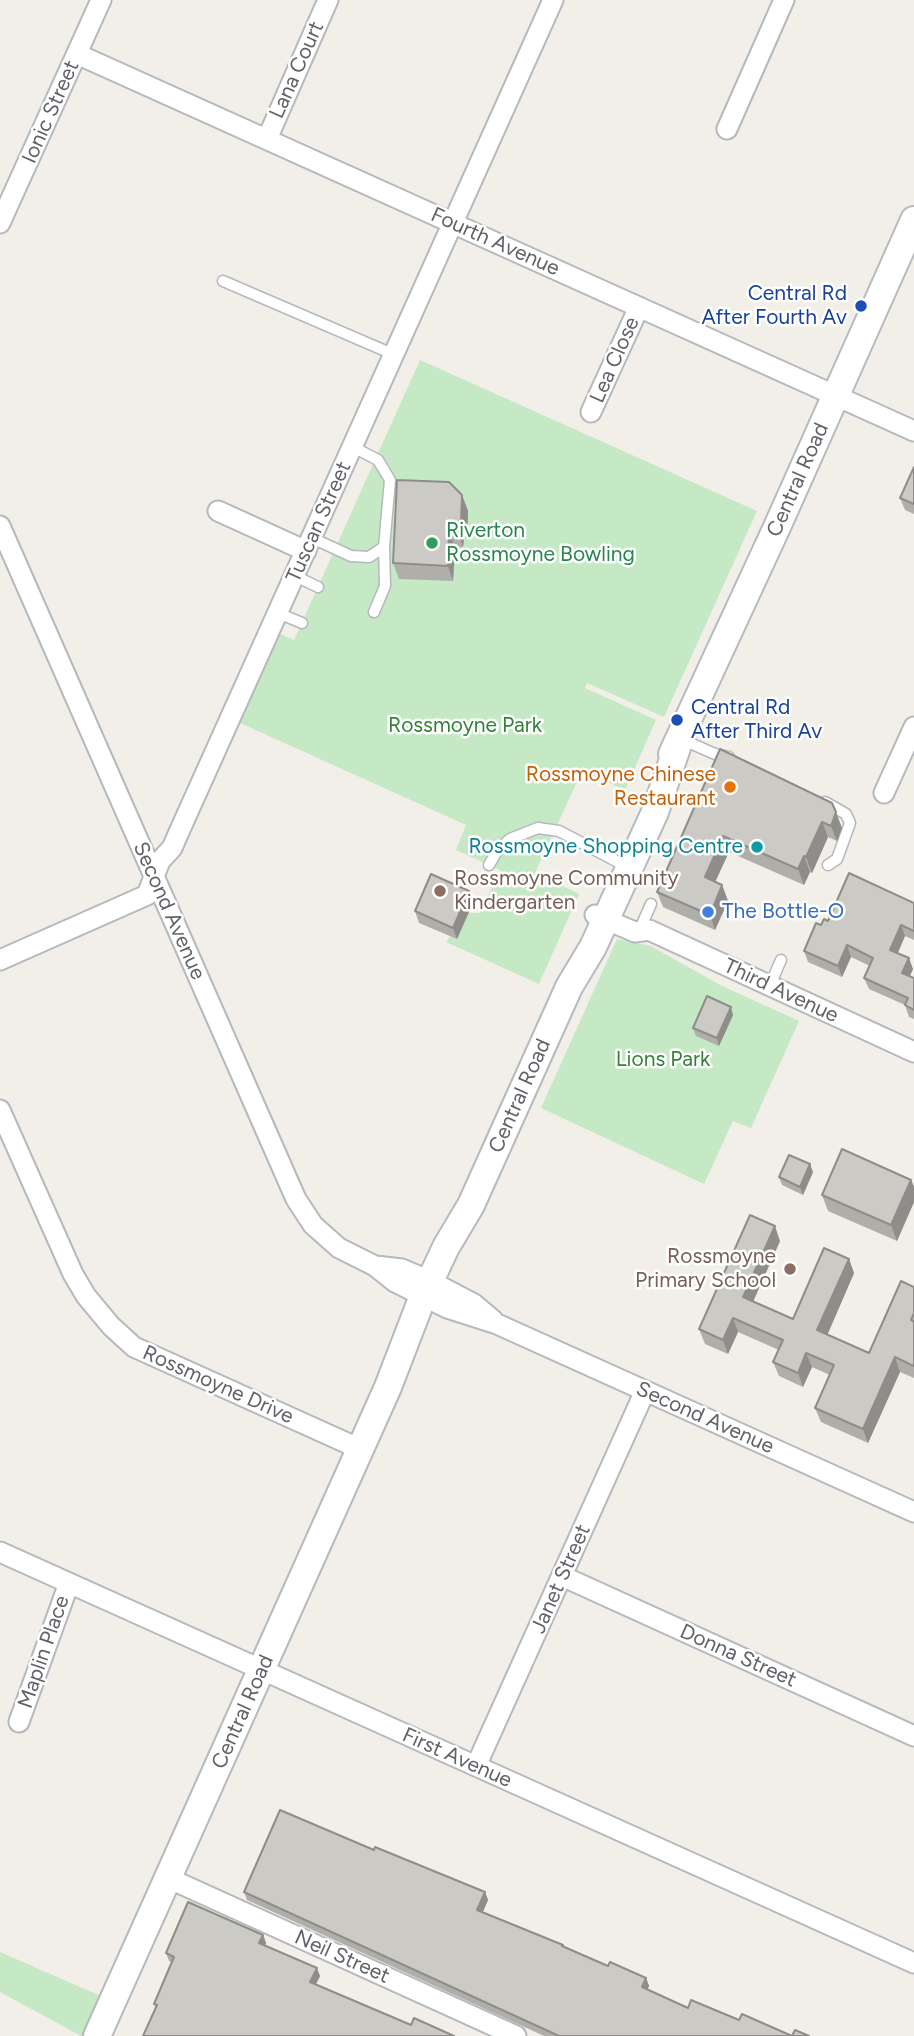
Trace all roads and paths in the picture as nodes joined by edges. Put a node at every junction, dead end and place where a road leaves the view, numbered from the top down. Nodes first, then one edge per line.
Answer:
1 (101, 0) edge
2 (328, 0) edge
3 (553, 0) edge
4 (785, 0) edge
5 (77, 54) junction
6 (727, 129) dead end
7 (267, 139) junction
8 (914, 220) edge
9 (0, 223) edge
10 (454, 224) junction
11 (223, 281) dead end
12 (639, 307) junction
13 (395, 355) junction
14 (836, 396) junction
15 (591, 412) dead end
16 (914, 431) edge
17 (353, 447) junction
18 (218, 510) dead end
19 (0, 526) edge
20 (309, 545) junction
21 (384, 547) junction
22 (295, 576) junction
23 (318, 587) dead end
24 (278, 612) junction
25 (374, 612) dead end
26 (302, 623) dead end
27 (914, 727) edge
28 (680, 739) junction
29 (736, 761) edge
30 (884, 793) dead end
31 (816, 798) edge
32 (618, 862) junction
33 (828, 864) dead end
34 (489, 865) dead end
35 (154, 878) junction
36 (603, 910) junction
37 (0, 960) edge
38 (781, 960) dead end
39 (770, 985) junction
40 (914, 1052) edge
41 (0, 1111) edge
42 (433, 1292) junction
43 (645, 1391) junction
44 (360, 1449) junction
45 (914, 1512) edge
46 (0, 1552) edge
47 (562, 1576) junction
48 (69, 1583) junction
49 (261, 1670) junction
50 (19, 1722) dead end
51 (914, 1735) edge
52 (476, 1766) junction
53 (169, 1878) junction
54 (914, 1963) edge
55 (97, 2036) edge
56 (516, 2036) edge

1 - 5 street, Ionic Street
2 - 7 street, Lana Court
3 - 10 street, Tuscan Street
4 - 6 street
5 - 7 street, Fourth Avenue
5 - 9 street, Ionic Street
7 - 10 street, Fourth Avenue
8 - 14 street, Central Road
10 - 12 street, Fourth Avenue
10 - 13 street, Tuscan Street
11 - 13 lane
12 - 14 street, Fourth Avenue
12 - 15 street, Lea Close
13 - 17 street, Tuscan Street
14 - 16 street, Fourth Avenue
14 - 28 street, Central Road
17 - 20 street, Tuscan Street
17 - 21 lane
18 - 20 street
19 - 35 street, Second Avenue
20 - 21 lane
20 - 22 street, Tuscan Street
21 - 25 lane
22 - 23 lane
22 - 24 street, Tuscan Street
24 - 26 lane
24 - 35 street, Tuscan Street
27 - 30 street
28 - 29 lane
28 - 32 street, Central Road
28 - 36 street, Central Road
31 - 33 lane
32 - 34 lane
32 - 36 street, Central Road
35 - 37 street, Tuscan Street
35 - 42 street, Second Avenue
36 - 39 street, Third Avenue
36 - 42 street, Central Road
38 - 39 lane
39 - 40 street, Third Avenue
41 - 44 street, Rossmoyne Drive
42 - 43 street, Second Avenue
42 - 44 street, Central Road
43 - 45 street, Second Avenue
43 - 47 street, Janet Street
44 - 49 street, Central Road
46 - 48 street, First Avenue
47 - 51 street, Donna Street
47 - 52 street, Janet Street
48 - 49 street, First Avenue
48 - 50 street, Maplin Place
49 - 52 street, First Avenue
49 - 53 street, Central Road
52 - 54 street, First Avenue
53 - 55 street, Central Road
53 - 56 street, Neil Street

